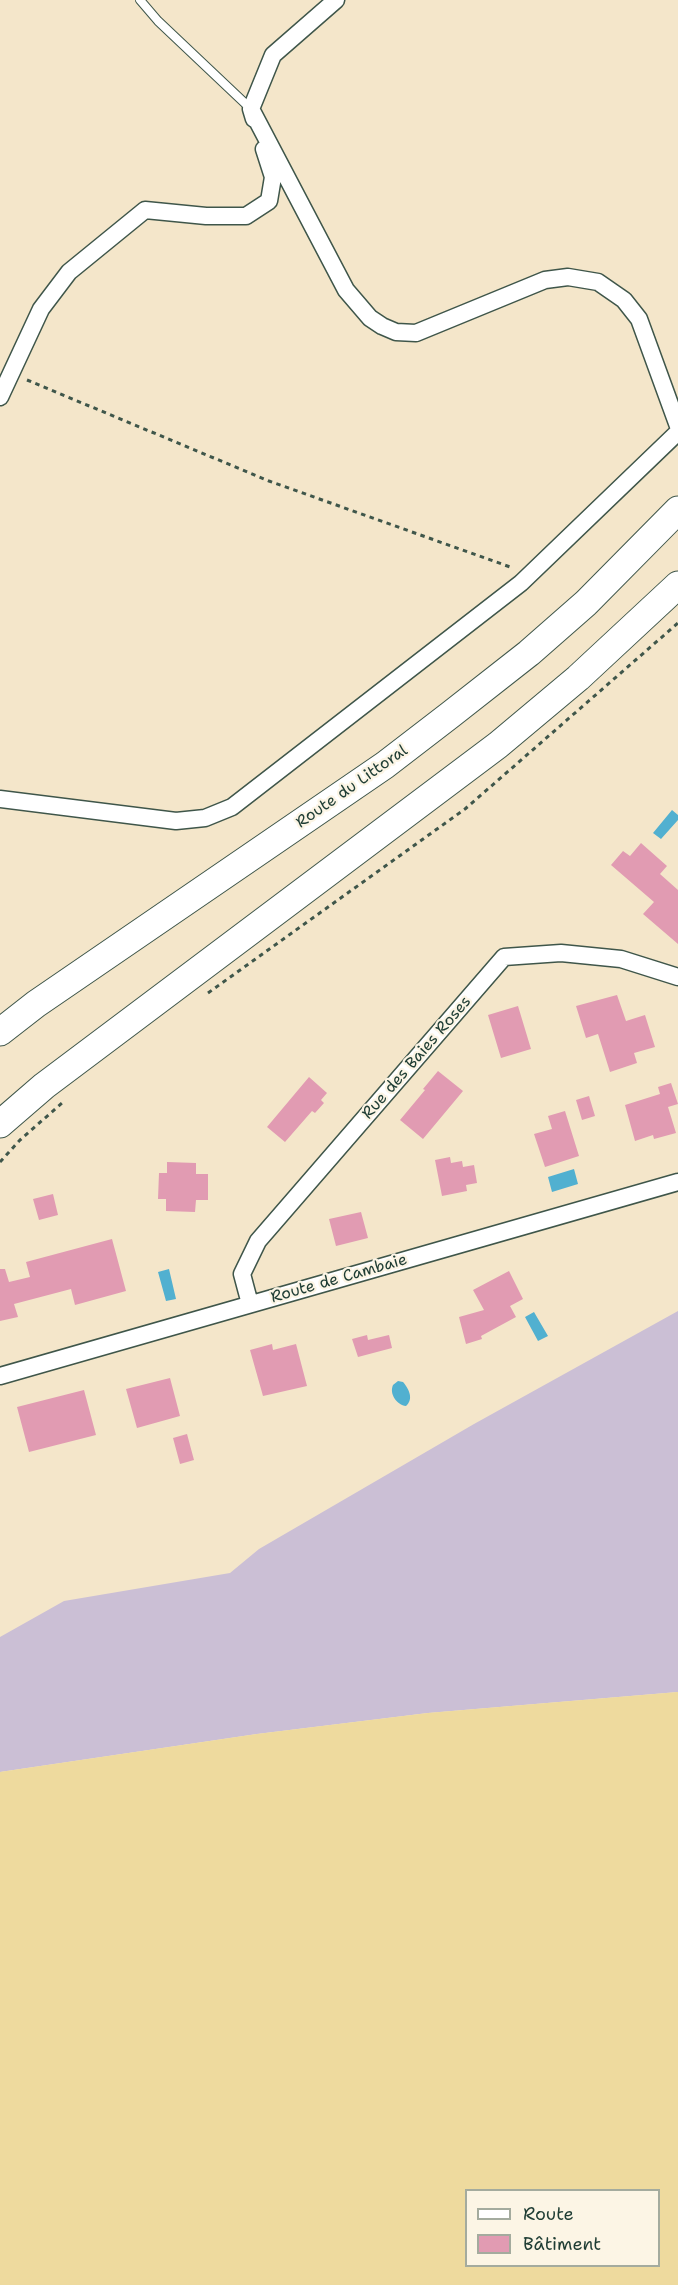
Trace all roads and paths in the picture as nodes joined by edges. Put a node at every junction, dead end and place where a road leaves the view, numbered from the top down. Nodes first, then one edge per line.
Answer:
1 (140, 0) edge
2 (336, 0) edge
3 (251, 109) junction
4 (11, 374) junction
5 (0, 397) edge
6 (678, 426) edge
7 (678, 432) edge
8 (678, 510) edge
9 (530, 574) junction
10 (678, 585) edge
11 (678, 623) edge
12 (0, 799) edge
13 (678, 977) edge
14 (204, 996) dead end
15 (0, 1032) edge
16 (63, 1102) dead end
17 (0, 1124) edge
18 (0, 1162) edge
19 (678, 1182) edge
20 (250, 1304) junction
21 (0, 1376) edge

1 - 3 lane
2 - 3 street
3 - 4 street
3 - 6 street
4 - 5 street
4 - 9 path
7 - 9 street
8 - 15 highway, Route du Littoral
9 - 12 street
10 - 17 highway
11 - 14 path
13 - 20 street, Rue des Baies Roses
16 - 18 path
19 - 20 street, Route de Cambaie
20 - 21 street, Route de Cambaie

